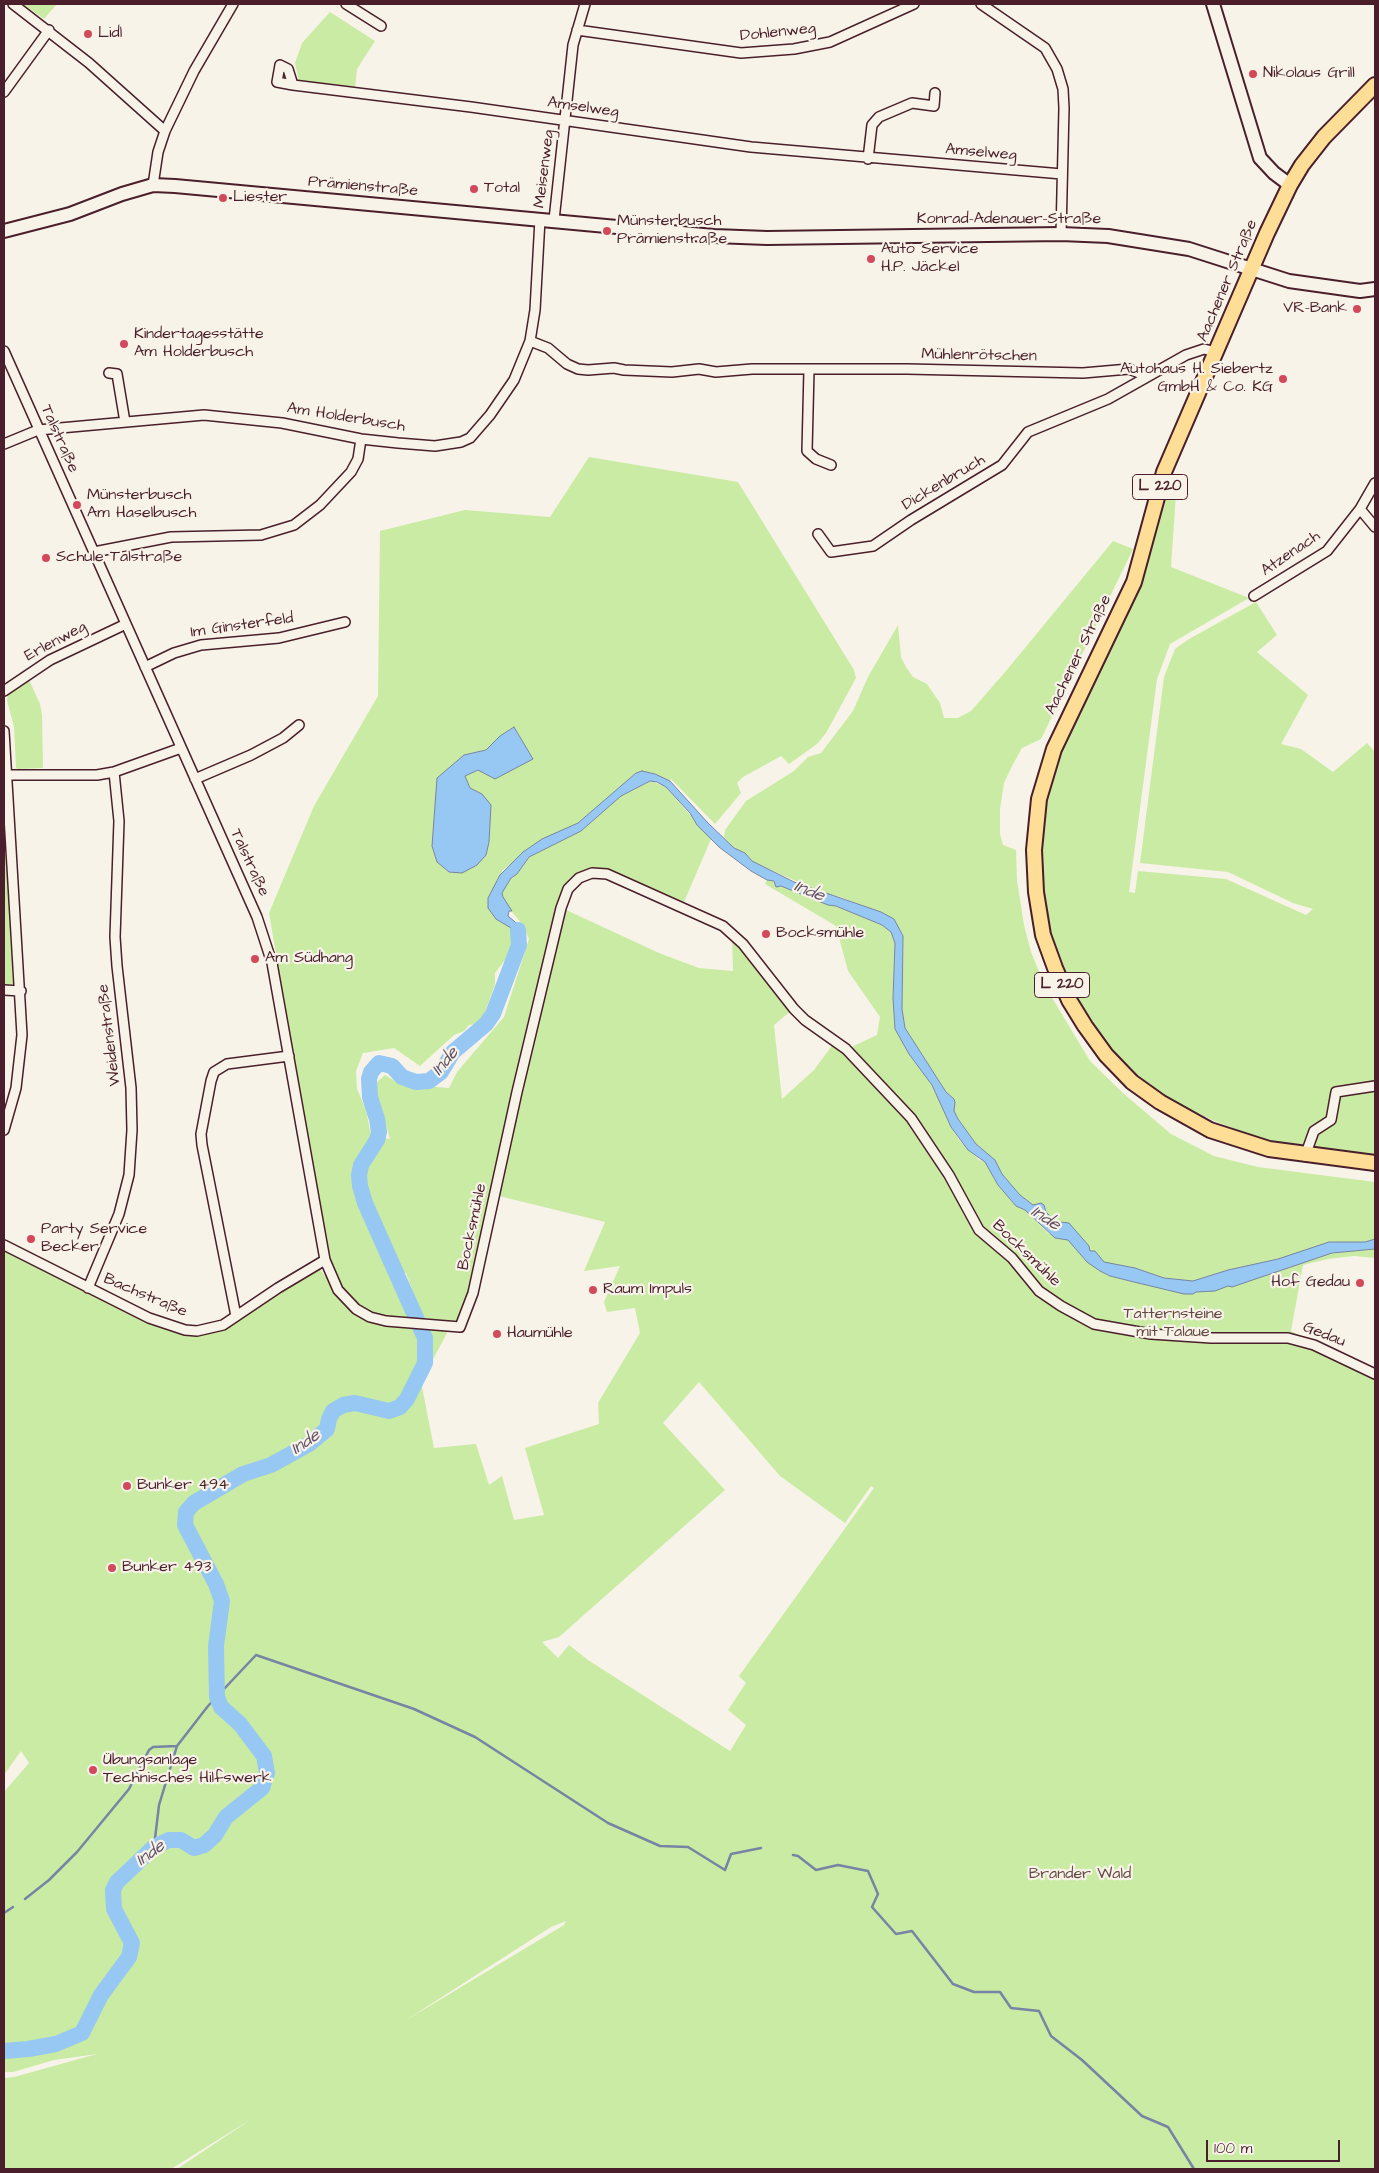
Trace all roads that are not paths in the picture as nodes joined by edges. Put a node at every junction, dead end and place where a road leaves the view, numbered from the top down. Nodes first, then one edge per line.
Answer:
1 (12, 4) edge
2 (233, 4) edge
3 (346, 4) edge
4 (585, 4) edge
5 (914, 4) edge
6 (981, 4) edge
7 (1212, 4) edge
8 (380, 26) dead end
9 (49, 30) junction
10 (577, 30) junction
11 (293, 84) dead end
12 (1375, 85) edge
13 (4, 92) edge
14 (935, 93) dead end
15 (566, 120) junction
16 (165, 131) junction
17 (868, 159) junction
18 (1062, 174) junction
19 (153, 185) junction
20 (1290, 185) junction
21 (540, 219) junction
22 (554, 220) junction
23 (4, 231) edge
24 (666, 232) joint
25 (1061, 234) junction
26 (1252, 269) junction
27 (1375, 290) edge
28 (530, 341) junction
29 (4, 351) edge
30 (1216, 352) junction
31 (809, 370) junction
32 (109, 373) dead end
33 (1147, 376) junction
34 (125, 422) junction
35 (38, 430) junction
36 (362, 439) junction
37 (4, 444) edge
38 (830, 465) dead end
39 (1375, 483) edge
40 (1360, 509) junction
41 (1375, 527) edge
42 (818, 534) dead end
43 (94, 552) junction
44 (1254, 596) dead end
45 (345, 622) dead end
46 (126, 624) junction
47 (145, 667) junction
48 (4, 691) edge
49 (300, 725) dead end
50 (4, 731) edge
51 (181, 748) junction
52 (114, 772) junction
53 (6, 775) junction
54 (195, 778) junction
55 (4, 990) edge
56 (21, 991) junction
57 (289, 1056) junction
58 (1375, 1086) edge
59 (4, 1130) edge
60 (1305, 1156) junction
61 (1375, 1164) edge
62 (4, 1246) edge
63 (325, 1260) junction
64 (88, 1288) junction
65 (236, 1316) junction
66 (460, 1327) joint
67 (1260, 1337) joint
68 (1375, 1374) edge

1 - 9 street
2 - 16 street
3 - 8 street
4 - 10 street, Meisenweg
5 - 10 street, Dohlenweg
6 - 18 street
7 - 20 street
9 - 13 street
9 - 16 street
10 - 15 street, Meisenweg
11 - 15 street, Amselweg
12 - 20 main road, L 220
14 - 17 street
15 - 17 street, Amselweg
15 - 22 street, Meisenweg
16 - 19 street
17 - 18 street, Amselweg
18 - 25 street
19 - 21 street, Prämienstraße
19 - 23 street, Prämienstraße
20 - 26 main road, Aachener Straße / L 220
21 - 22 street, Prämienstraße
21 - 28 street, Am Holderbusch
22 - 24 street, Prämienstraße
24 - 25 street, Konrad-Adenauer-Straße
25 - 26 street, Konrad-Adenauer-Straße
26 - 27 street, Konrad-Adenauer-Straße
26 - 30 main road, Aachener Straße / L 220
28 - 31 street, Mühlenrötschen
28 - 36 street, Am Holderbusch
29 - 35 street, Talstraße
30 - 33 street, Dickenbruch
30 - 60 main road, Aachener Straße / L 220
31 - 33 street, Mühlenrötschen
31 - 38 street
32 - 34 street
33 - 42 street, Dickenbruch
34 - 35 street, Am Holderbusch
34 - 36 street, Am Holderbusch
35 - 37 street, Am Holderbusch
35 - 43 street, Talstraße
36 - 43 street
39 - 40 street, Atzenach
40 - 41 street
40 - 44 street, Atzenach
43 - 46 street, Talstraße
45 - 47 street, Im Ginsterfeld
46 - 47 street, Talstraße
46 - 48 street, Erlenweg
47 - 51 street, Talstraße
49 - 54 street
50 - 53 street
51 - 52 street
51 - 54 street, Talstraße
52 - 53 street
52 - 64 street, Weidenstraße
53 - 56 street
54 - 57 street, Talstraße
55 - 56 street
56 - 59 street
57 - 63 street, Talstraße
57 - 65 street
58 - 60 street
60 - 61 main road, Aachener Straße / L 220
62 - 64 street, Bachstraße
63 - 65 street, Bachstraße
63 - 66 street, Talstraße
64 - 65 street, Bachstraße
66 - 67 street, Bocksmühle
67 - 68 street, Gedau

